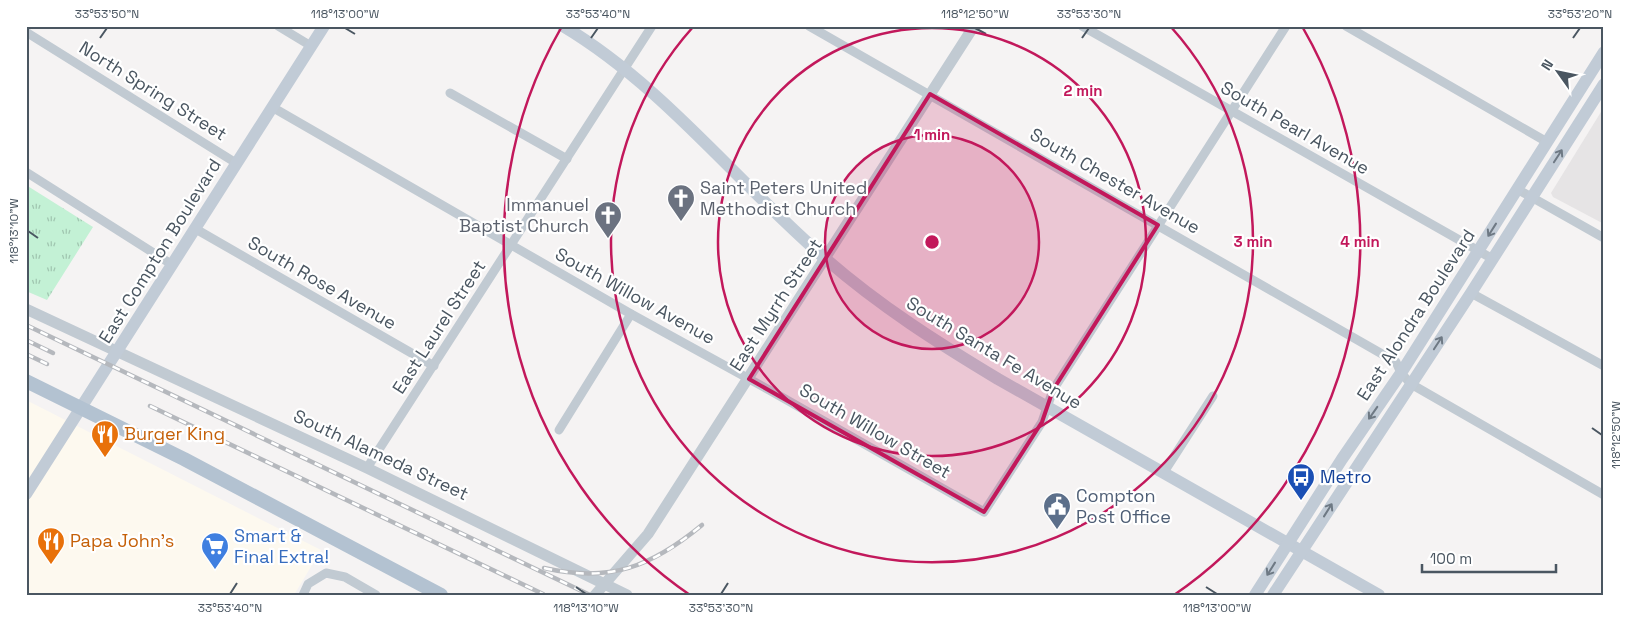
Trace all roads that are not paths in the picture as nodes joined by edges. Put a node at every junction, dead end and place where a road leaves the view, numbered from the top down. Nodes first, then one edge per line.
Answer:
1 (278, 26) edge
2 (324, 26) edge
3 (563, 26) edge
4 (652, 26) edge
5 (809, 26) edge
6 (974, 26) edge
7 (1082, 26) edge
8 (1286, 26) edge
9 (1346, 26) edge
10 (26, 32) edge
11 (311, 46) junction
12 (1604, 52) edge
13 (625, 70) junction
14 (1604, 84) edge
15 (450, 92) dead end
16 (930, 94) junction
17 (272, 107) junction
18 (1232, 110) junction
19 (1547, 142) junction
20 (567, 159) junction
21 (236, 163) junction
22 (26, 172) edge
23 (1518, 189) junction
24 (1531, 197) junction
25 (1158, 225) junction
26 (194, 228) junction
27 (1604, 238) edge
28 (511, 244) junction
29 (1478, 251) junction
30 (1491, 258) junction
31 (826, 260) junction
32 (171, 264) junction
33 (1471, 293) junction
34 (26, 310) edge
35 (631, 314) junction
36 (117, 353) junction
37 (434, 366) junction
38 (1604, 366) edge
39 (1401, 373) junction
40 (750, 379) junction
41 (26, 381) edge
42 (1411, 384) junction
43 (1213, 396) dead end
44 (1048, 407) junction
45 (83, 408) junction
46 (559, 430) dead end
47 (367, 468) junction
48 (1164, 472) junction
49 (26, 494) edge
50 (1604, 495) edge
51 (1288, 543) junction
52 (1302, 551) junction
53 (605, 584) junction
54 (302, 595) edge
55 (376, 595) edge
56 (441, 595) edge
57 (595, 595) edge
58 (627, 595) edge
59 (1255, 595) edge
60 (1274, 595) edge
61 (1379, 595) edge

1 - 11 street
2 - 11 main road, East Compton Boulevard
3 - 13 main road, South Santa Fe Avenue
4 - 13 street, East Laurel Street
5 - 16 street, South Chester Avenue
6 - 16 street, East Myrrh Street
7 - 18 street, South Pearl Avenue
8 - 18 street
9 - 19 street
10 - 21 street, North Spring Street
11 - 17 main road, East Compton Boulevard
12 - 19 main road, East Alondra Boulevard
13 - 20 street, East Laurel Street
13 - 31 main road, South Santa Fe Avenue
24 -> 14 main road, East Alondra Boulevard
15 - 20 street
16 - 25 street, South Chester Avenue
16 - 31 street, East Myrrh Street
17 - 21 main road, East Compton Boulevard
17 - 28 street, South Willow Avenue
18 - 25 street
18 - 29 street, South Pearl Avenue
19 - 23 main road, East Alondra Boulevard
20 - 28 street, East Laurel Street
21 - 26 main road, East Compton Boulevard
22 - 32 street
23 - 24 street
23 -> 29 main road, East Alondra Boulevard
24 - 27 street
24 - 30 main road, East Alondra Boulevard
25 - 39 street, South Chester Avenue
25 - 44 street
26 - 32 main road, East Compton Boulevard
26 - 37 street, South Rose Avenue
28 - 35 street, South Willow Avenue
28 - 37 street, East Laurel Street
29 - 30 street, South Pearl Avenue
29 - 39 main road, East Alondra Boulevard
30 - 33 main road, East Alondra Boulevard
31 - 40 street, East Myrrh Street
31 - 44 main road, South Santa Fe Avenue
32 - 36 main road, East Compton Boulevard
33 - 38 street
42 -> 33 main road, East Alondra Boulevard
34 - 36 street, South Alameda Street
35 - 40 street, South Willow Avenue
35 - 46 street
36 - 45 main road, East Compton Boulevard
36 - 47 street, South Alameda Street
37 - 47 street, East Laurel Street
39 - 42 street, South Chester Avenue
39 -> 51 main road, East Alondra Boulevard
40 - 44 street, South Willow Street
40 - 53 street, East Myrrh Street
41 - 45 main road
42 - 50 street, South Chester Avenue
52 -> 42 main road, East Alondra Boulevard
43 - 48 street
44 - 48 main road, South Santa Fe Avenue
45 - 49 main road, East Compton Boulevard
45 - 56 main road
47 - 53 street, South Alameda Street
48 - 51 main road, South Santa Fe Avenue
51 - 52 main road, South Santa Fe Avenue
51 -> 59 main road, East Alondra Boulevard
52 - 60 main road, East Alondra Boulevard
52 - 61 main road, South Santa Fe Avenue
53 - 57 street, East Myrrh Street
53 - 58 street, South Alameda Street
54 - 55 street

